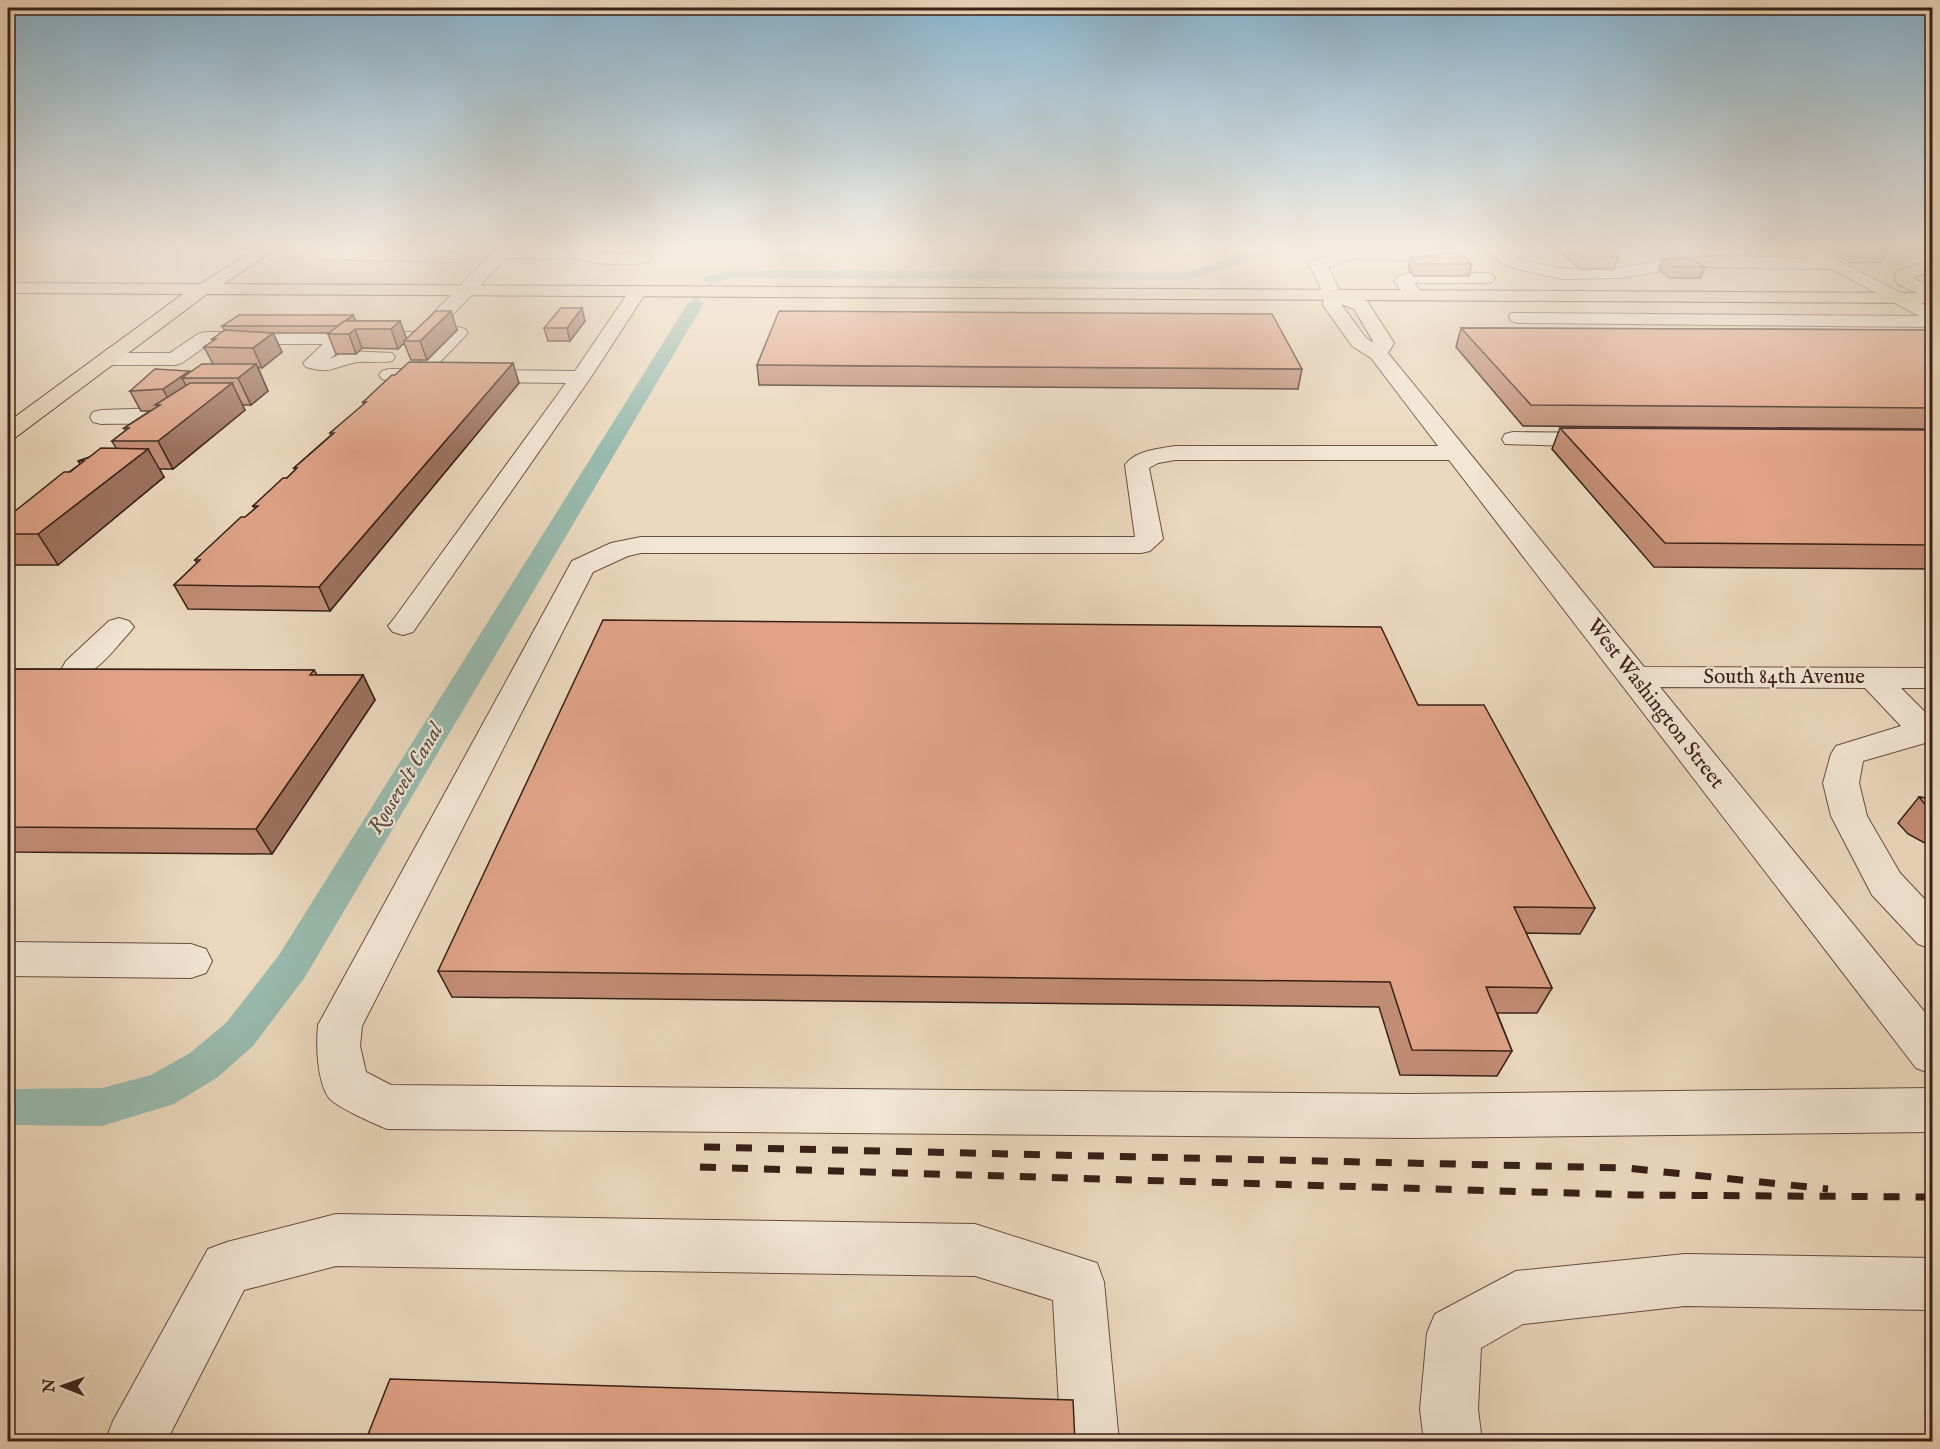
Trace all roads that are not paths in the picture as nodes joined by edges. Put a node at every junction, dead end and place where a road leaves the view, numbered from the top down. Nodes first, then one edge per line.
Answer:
1 (167, 316) edge
2 (442, 316) edge
3 (622, 316) edge
4 (1340, 316) edge
5 (1518, 317) dead end
6 (230, 321) edge
7 (1932, 322) edge
8 (327, 336) junction
9 (205, 338) junction
10 (414, 344) junction
11 (505, 358) dead end
12 (555, 358) dead end
13 (107, 359) junction
14 (581, 377) junction
15 (191, 404) edge
16 (101, 417) dead end
17 (8, 432) edge
18 (1513, 439) dead end
19 (1621, 440) edge
20 (1454, 453) junction
21 (403, 626) dead end
22 (119, 627) dead end
23 (77, 668) edge
24 (1635, 677) junction
25 (1874, 678) junction
26 (1932, 678) edge
27 (1928, 730) edge
28 (1932, 933) edge
29 (8, 959) edge
30 (191, 961) dead end
31 (1932, 1054) edge
32 (1932, 1110) edge
33 (1931, 1287) edge
34 (134, 1442) edge
35 (1090, 1442) edge
36 (1453, 1442) edge

1 - 13 main road
2 - 10 street
3 - 14 street
4 - 20 street, West Washington Street
5 - 7 street
6 - 9 street
8 - 9 street
8 - 10 street
8 - 10 street
9 - 13 street
10 - 14 street
11 - 12 street
13 - 17 main road
14 - 21 street
15 - 16 street
18 - 19 street
20 - 24 street, West Washington Street
20 - 32 street
22 - 23 street
24 - 25 street, South 84th Avenue
24 - 31 street, West Washington Street
25 - 26 street, South 84th Avenue
25 - 27 street
27 - 28 street
29 - 30 street
33 - 36 street
34 - 35 street

